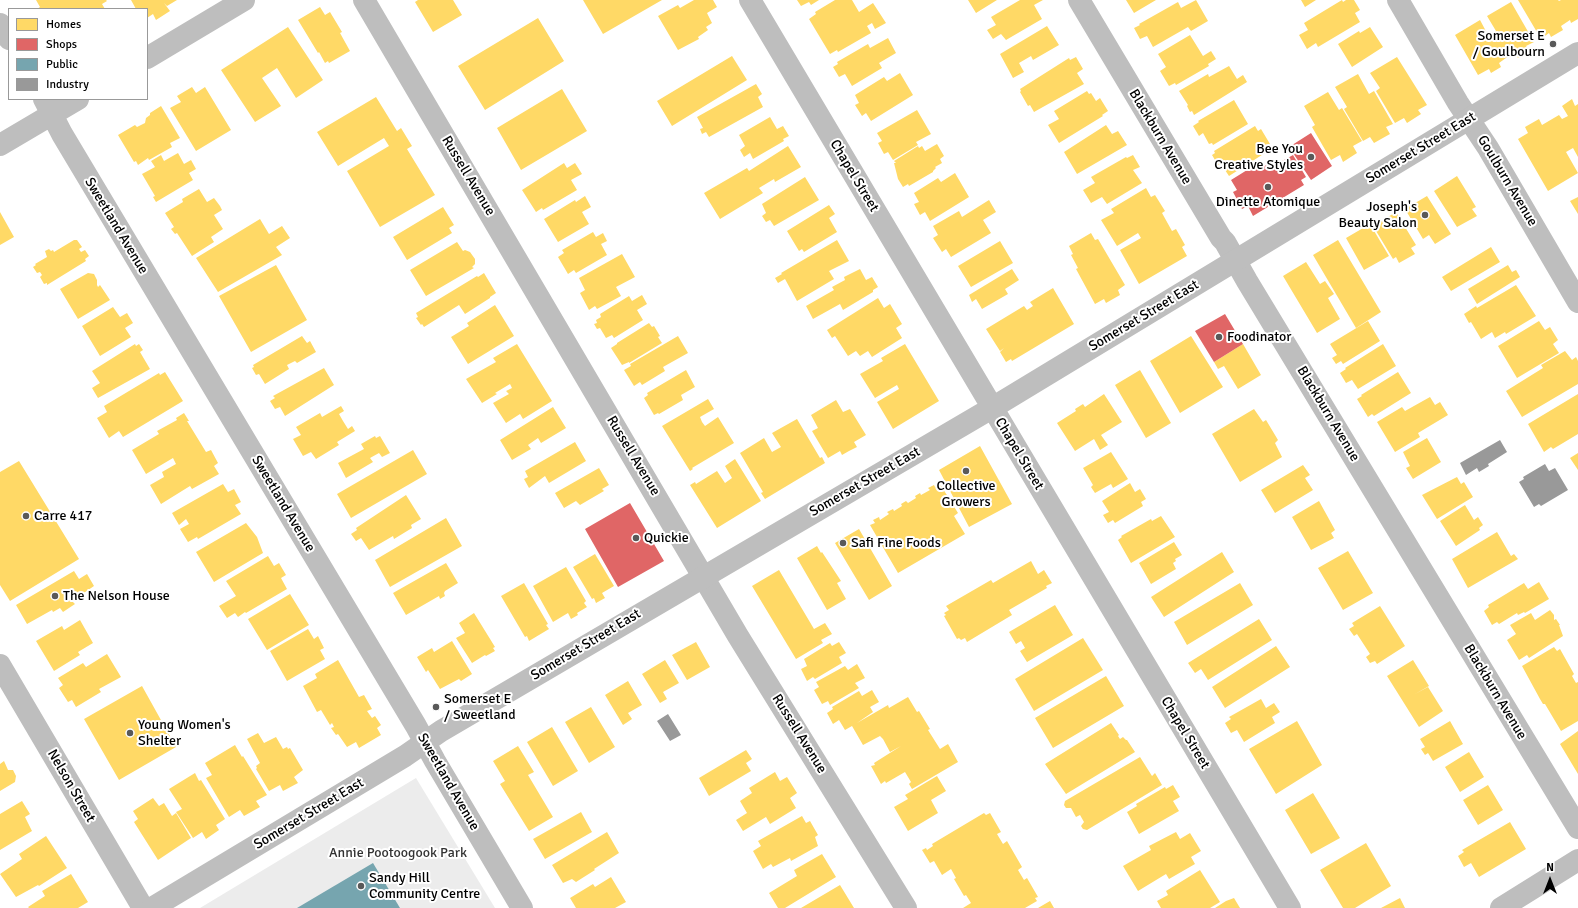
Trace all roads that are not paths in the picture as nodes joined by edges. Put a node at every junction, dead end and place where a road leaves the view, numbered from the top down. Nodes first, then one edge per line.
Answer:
1 (244, 0) edge
2 (364, 0) edge
3 (750, 0) edge
4 (1079, 0) edge
5 (1398, 0) edge
6 (0, 24) edge
7 (8, 37) edge
8 (1578, 53) edge
9 (148, 57) edge
10 (74, 100) edge
11 (48, 107) edge
12 (1470, 119) junction
13 (0, 145) edge
14 (1234, 260) junction
15 (1578, 302) edge
16 (992, 408) junction
17 (704, 576) junction
18 (0, 664) edge
19 (425, 741) junction
20 (1578, 828) edge
21 (1578, 860) edge
22 (143, 908) edge
23 (152, 908) edge
24 (522, 908) edge
25 (906, 908) edge
26 (1290, 908) edge
27 (1501, 908) edge

1 - 9 street
2 - 17 street, Russell Avenue
3 - 16 street, Chapel Street
4 - 14 street, Blackburn Avenue
5 - 12 street, Goulburn Avenue
6 - 7 street
8 - 12 street, Somerset Street East
10 - 11 street
11 - 13 street
11 - 19 street, Sweetland Avenue
12 - 14 street, Somerset Street East
12 - 15 street, Goulburn Avenue
14 - 16 street, Somerset Street East
14 - 20 street, Blackburn Avenue
16 - 17 street, Somerset Street East
16 - 26 street, Chapel Street
17 - 19 street, Somerset Street East
17 - 25 street, Russell Avenue
18 - 22 street, Nelson Street
19 - 23 street, Somerset Street East
19 - 24 street, Sweetland Avenue
21 - 27 street

